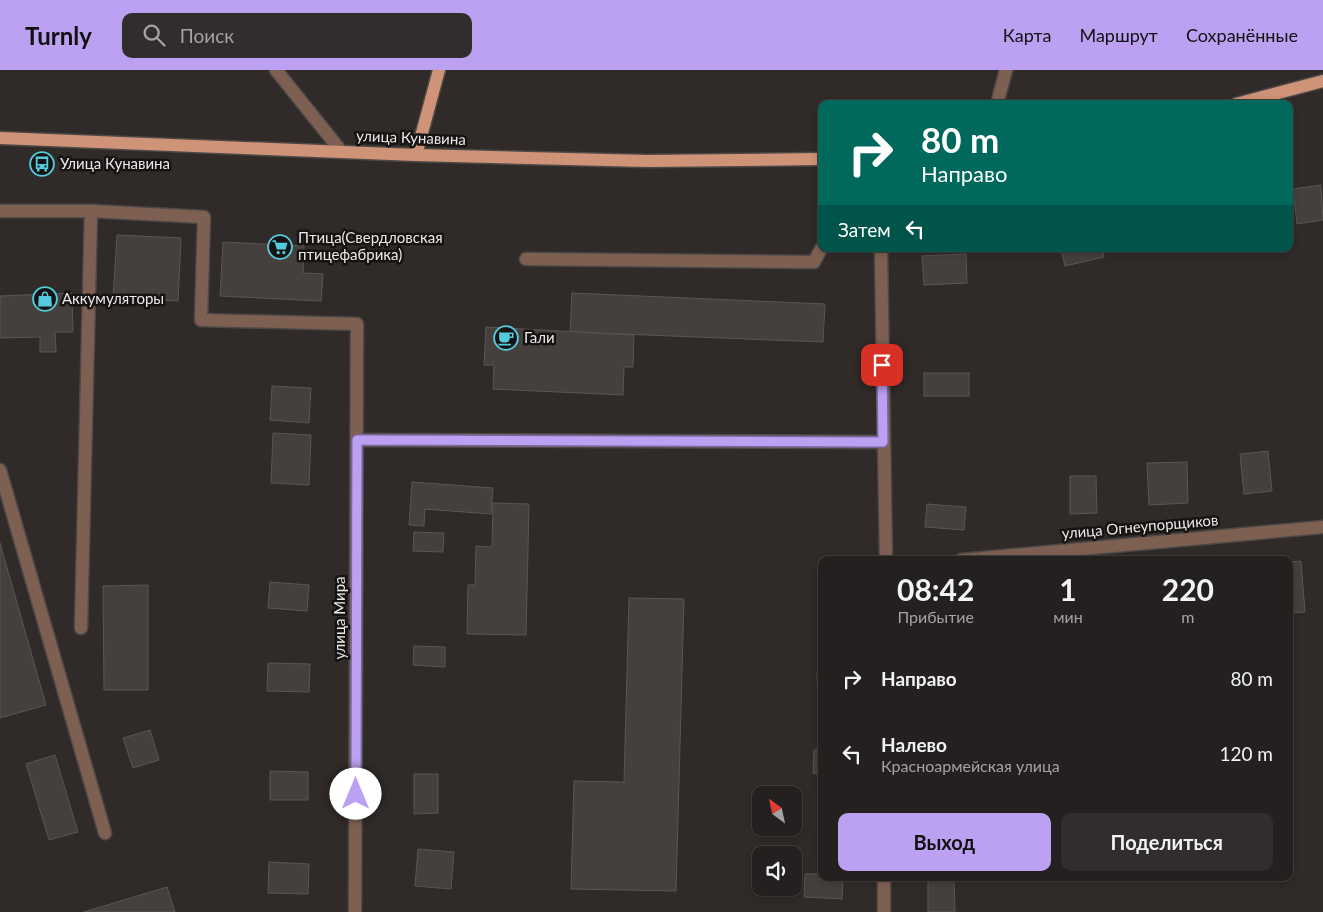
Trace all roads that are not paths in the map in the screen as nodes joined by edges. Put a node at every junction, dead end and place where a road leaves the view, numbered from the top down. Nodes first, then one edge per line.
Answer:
1 (276, 70) edge
2 (439, 70) edge
3 (1006, 70) edge
4 (1323, 81) edge
5 (998, 100) edge
6 (1251, 100) edge
7 (0, 138) edge
8 (342, 151) junction
9 (416, 155) junction
10 (818, 159) edge
11 (0, 211) edge
12 (91, 211) junction
13 (819, 252) edge
14 (881, 252) edge
15 (526, 259) dead end
16 (357, 440) junction
17 (883, 442) junction
18 (0, 470) edge
19 (1323, 526) edge
20 (886, 556) edge
21 (1004, 556) edge
22 (82, 628) dead end
23 (105, 834) dead end
24 (884, 881) edge
25 (355, 912) edge
26 (884, 912) edge

1 - 8 street
2 - 9 main road
3 - 5 street
4 - 6 main road
7 - 8 main road, улица Кунавина
8 - 9 main road, улица Кунавина
9 - 10 main road, улица Кунавина
11 - 12 street
12 - 16 street, улица Мира
12 - 22 street
13 - 15 street
14 - 17 street
16 - 17 street
16 - 25 street, улица Мира
17 - 20 street
18 - 23 street
19 - 21 street, улица Огнеупорщиков
24 - 26 street

